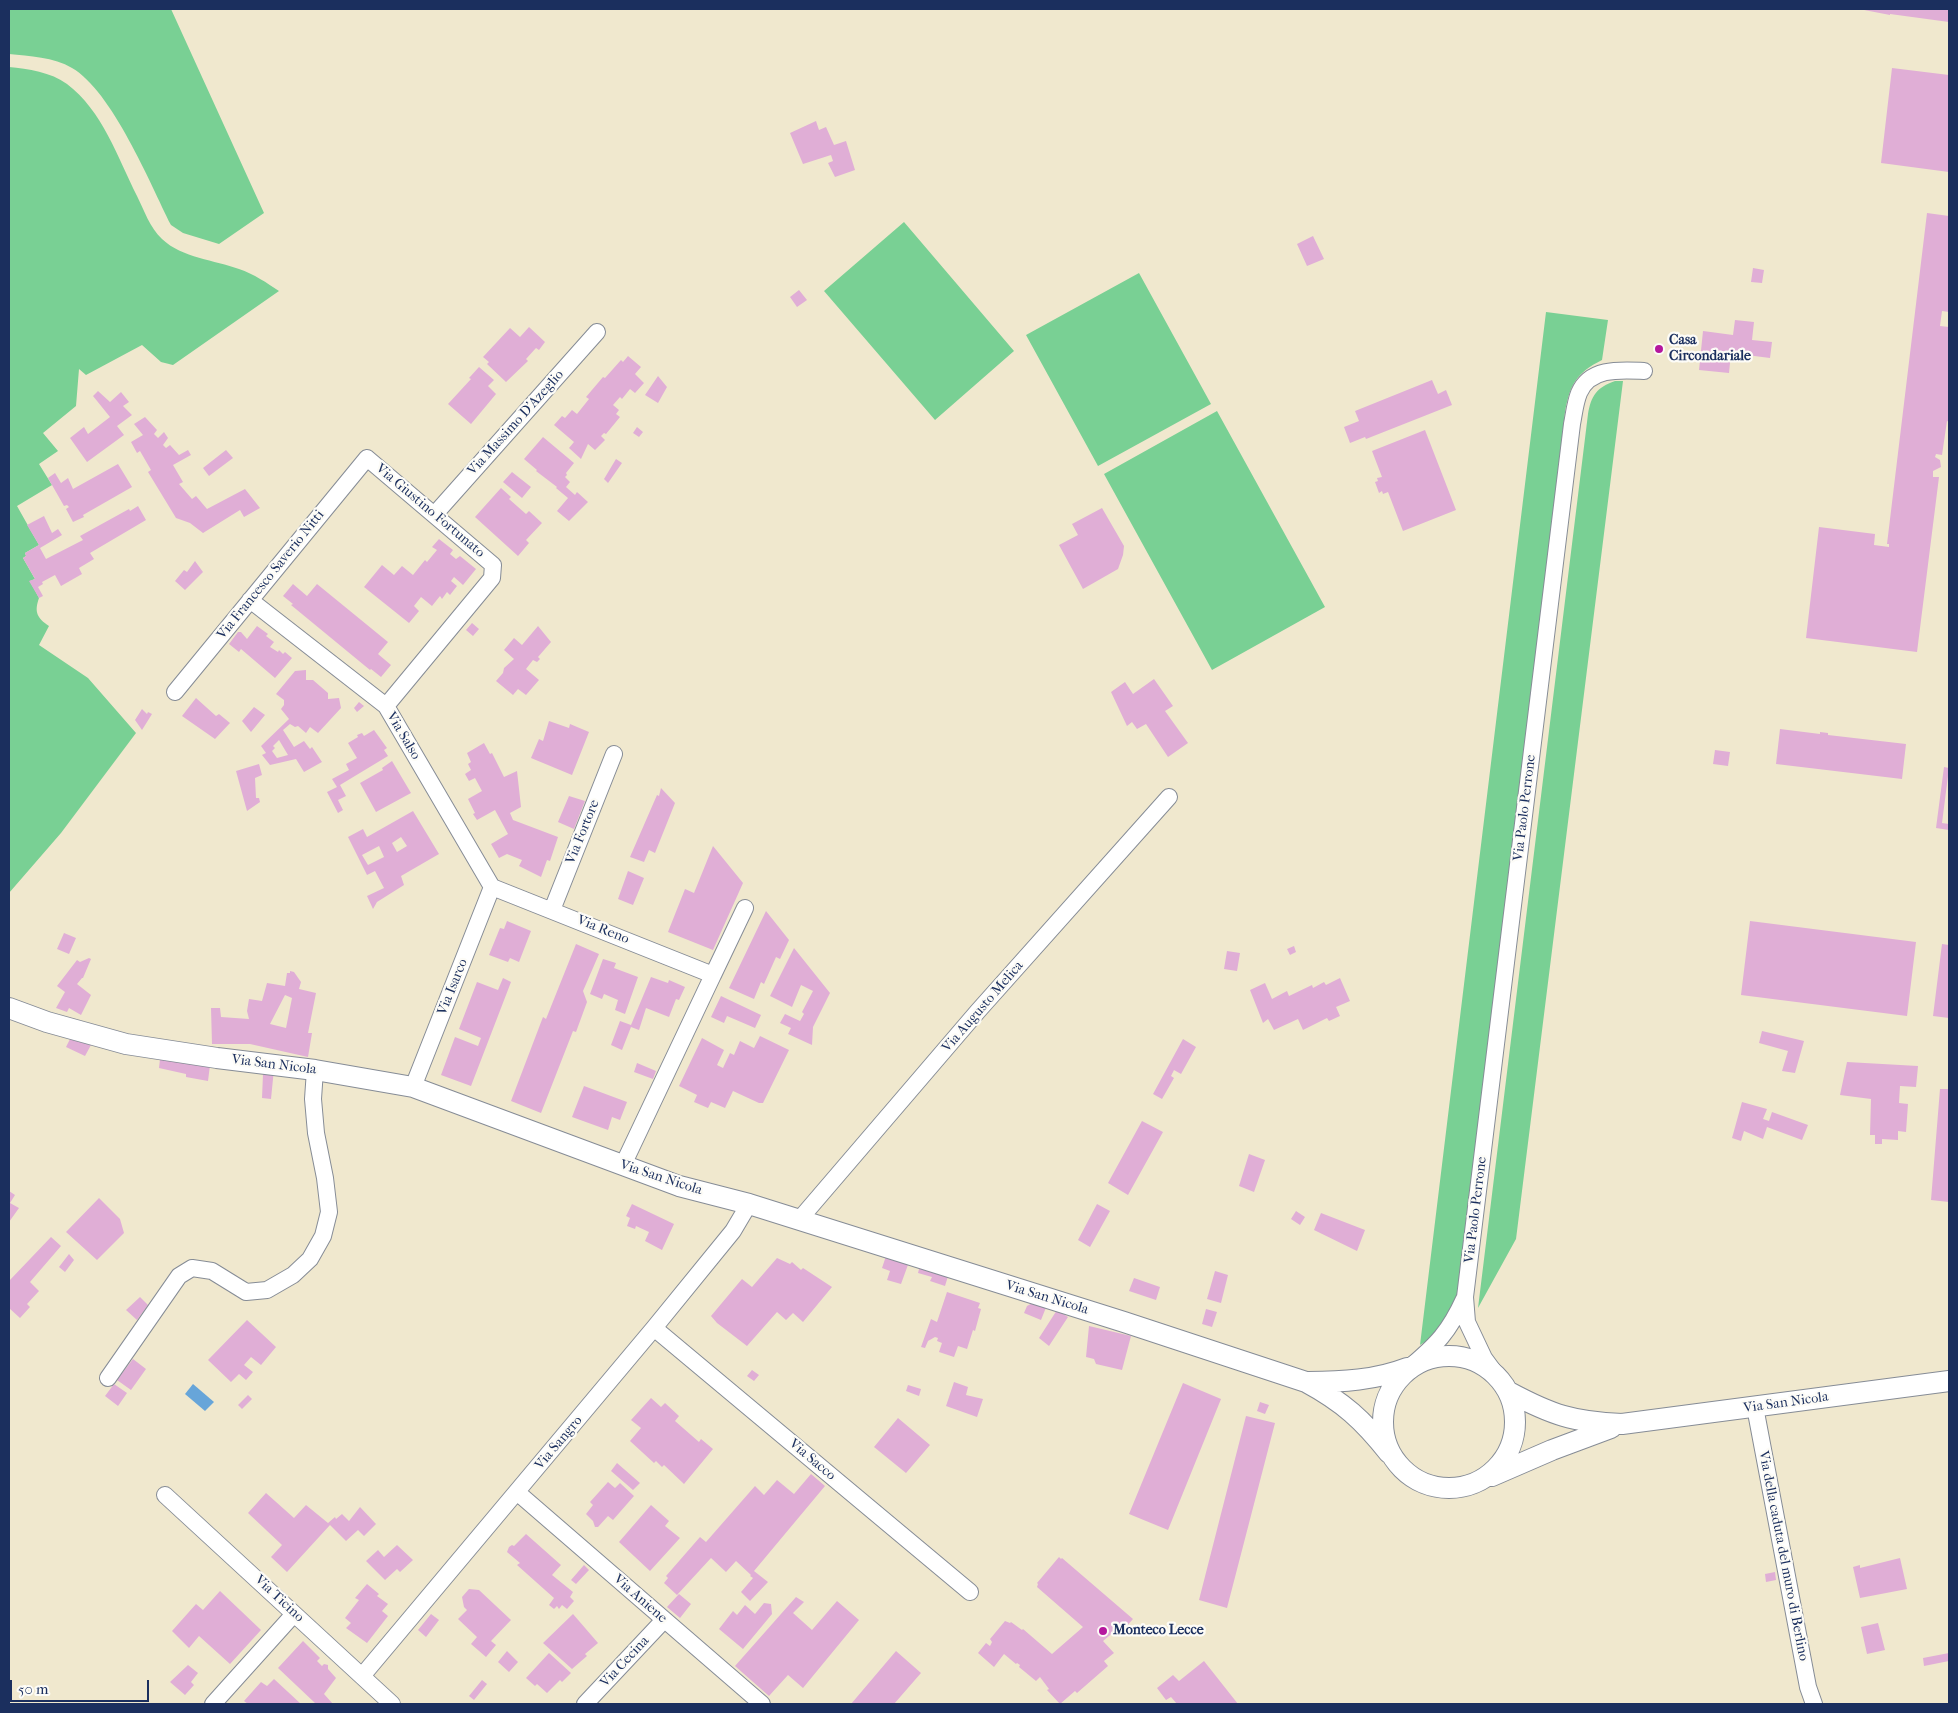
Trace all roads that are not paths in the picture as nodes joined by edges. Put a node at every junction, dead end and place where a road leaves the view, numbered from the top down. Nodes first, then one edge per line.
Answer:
1 (597, 332) dead end
2 (1644, 371) dead end
3 (367, 458) joint
4 (435, 514) junction
5 (250, 600) junction
6 (175, 692) dead end
7 (386, 706) junction
8 (614, 754) dead end
9 (1169, 797) dead end
10 (492, 887) junction
11 (745, 908) dead end
12 (552, 910) junction
13 (714, 975) junction
14 (9, 1008) edge
15 (315, 1070) junction
16 (413, 1087) junction
17 (623, 1165) junction
18 (749, 1204) junction
19 (799, 1220) junction
20 (1465, 1298) junction
21 (654, 1328) junction
22 (1410, 1367) junction
23 (1495, 1373) junction
24 (108, 1378) dead end
25 (1949, 1381) edge
26 (1306, 1382) junction
27 (1509, 1392) junction
28 (1755, 1407) junction
29 (1622, 1424) junction
30 (1389, 1453) junction
31 (1483, 1480) junction
32 (518, 1493) junction
33 (165, 1495) dead end
34 (970, 1592) dead end
35 (294, 1614) junction
36 (664, 1620) junction
37 (362, 1676) junction
38 (213, 1704) edge
39 (392, 1704) edge
40 (585, 1704) edge
41 (762, 1704) edge
42 (1814, 1704) edge

1 - 4 street, Via Massimo D'Azeglio
2 - 20 street, Via Paolo Perrone
3 - 4 street, Via Giustino Fortunato
3 - 5 street, Via Francesco Saverio Nitti
4 - 7 street, Via Giustino Fortunato
5 - 6 street, Via Francesco Saverio Nitti
5 - 7 street, Via Salso
7 - 10 street, Via Salso
8 - 12 street, Via Fortore
9 - 19 street, Via Augusto Melica
10 - 12 street, Via Reno
10 - 16 street, Via Isarco
11 - 13 street
12 - 13 street, Via Reno
13 - 17 street
14 - 15 street, Via San Nicola
15 - 16 street, Via San Nicola
15 - 24 street
16 - 17 street, Via San Nicola
17 - 18 street, Via San Nicola
18 - 19 street, Via San Nicola
18 - 21 street, Via Sangro
19 - 26 street, Via San Nicola
20 - 22 street, Via Paolo Perrone
20 - 23 street, Via Paolo Perrone
21 - 32 street, Via Sangro
21 - 34 street, Via Sacco
22 - 23 street, Via San Nicola
22 - 26 street, Via San Nicola
22 - 30 street, Via San Nicola
23 - 27 street, Via San Nicola
25 - 28 street, Via San Nicola
26 - 30 street, Via San Nicola
27 - 29 street, Via San Nicola
27 - 31 street, Via San Nicola
28 - 29 street, Via San Nicola
28 - 42 street, Via della caduta del muro di Berlino
29 - 31 street, Via San Nicola
30 - 31 street, Via San Nicola
32 - 36 street, Via Aniene
32 - 37 street, Via Sangro
33 - 35 street, Via Ticino
35 - 37 street, Via Ticino
35 - 38 street
36 - 40 street, Via Cecina
36 - 41 street, Via Aniene
37 - 39 street, Via Ticino

